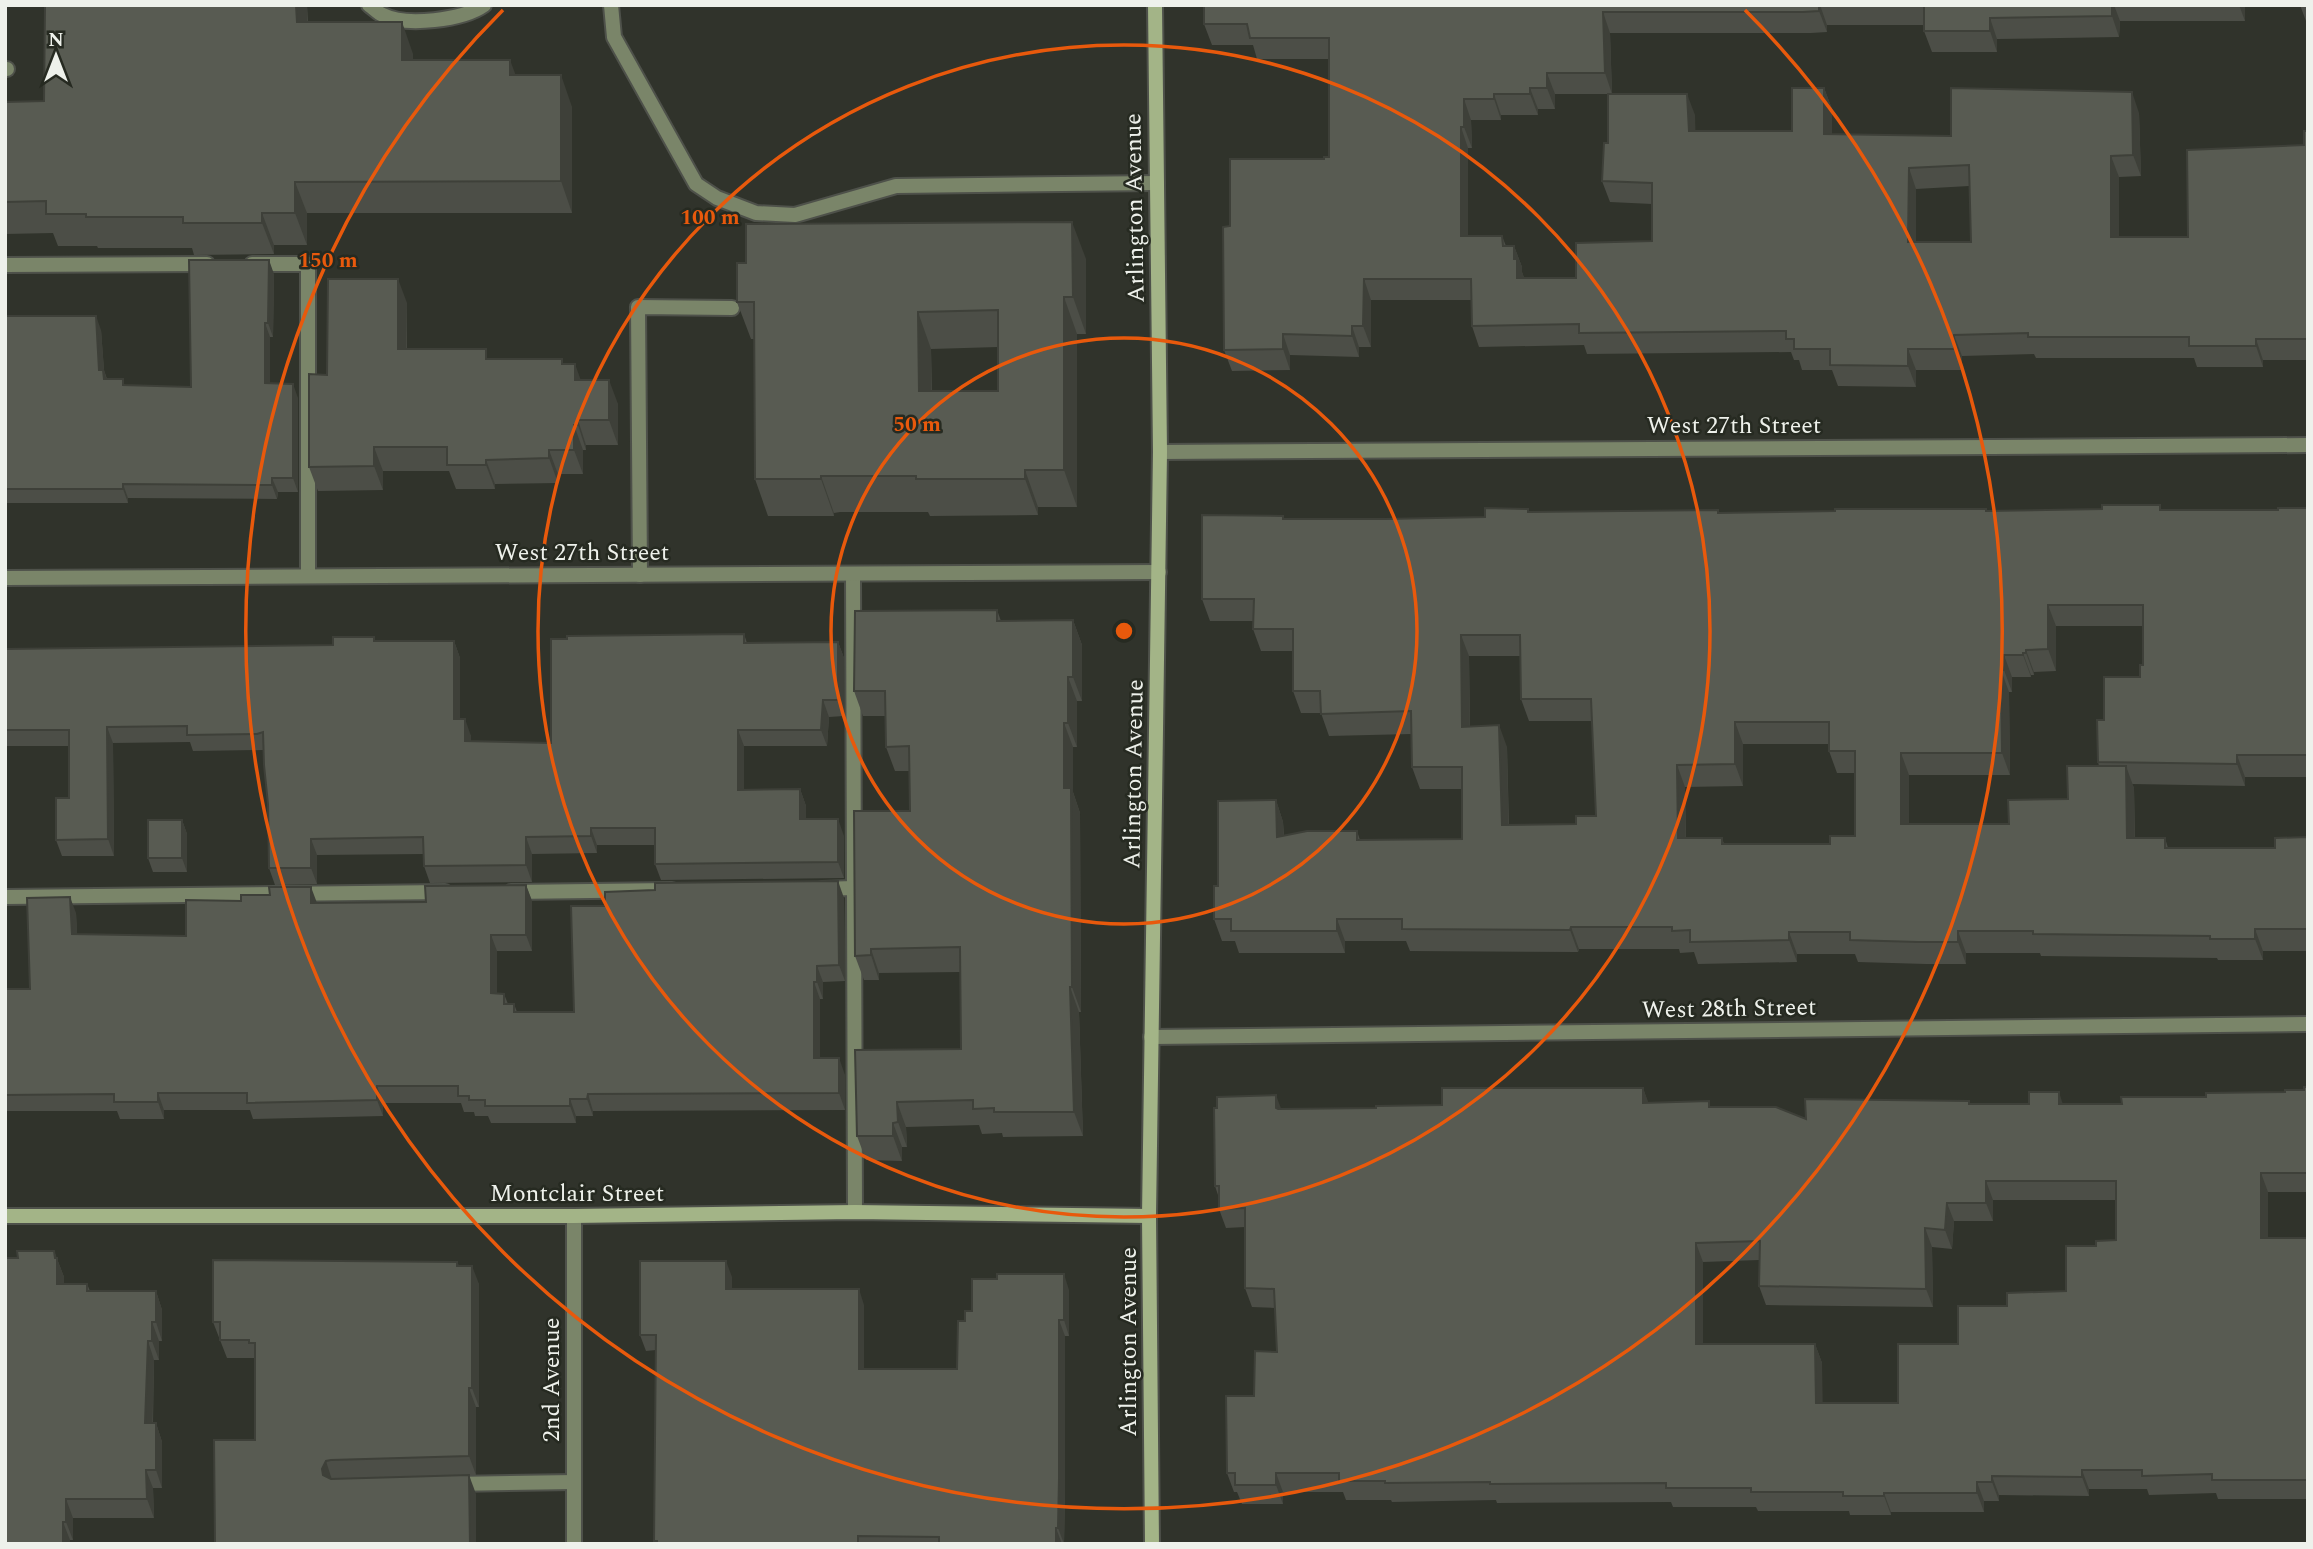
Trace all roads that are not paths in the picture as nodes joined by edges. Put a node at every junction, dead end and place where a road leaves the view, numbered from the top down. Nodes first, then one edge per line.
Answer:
1 (369, 5) edge
2 (484, 5) edge
3 (611, 5) edge
4 (1155, 5) edge
5 (1157, 183) junction
6 (5, 265) edge
7 (732, 308) dead end
8 (2308, 445) edge
9 (1160, 452) junction
10 (1158, 572) junction
11 (853, 574) junction
12 (640, 575) junction
13 (308, 576) junction
14 (5, 578) edge
15 (853, 888) junction
16 (811, 889) edge
17 (686, 890) edge
18 (464, 892) edge
19 (492, 892) edge
20 (5, 897) edge
21 (2308, 1024) edge
22 (1151, 1037) junction
23 (855, 1212) junction
24 (5, 1216) edge
25 (574, 1216) junction
26 (1149, 1216) junction
27 (574, 1482) junction
28 (436, 1484) edge
29 (574, 1544) edge
30 (1152, 1544) edge

1 - 2 street
3 - 5 street
4 - 5 main road, Arlington Avenue
5 - 9 main road, Arlington Avenue
6 - 13 street
7 - 12 street
8 - 9 street, West 27th Street
9 - 10 main road, Arlington Avenue
10 - 11 street, West 27th Street
10 - 22 main road, Arlington Avenue
11 - 12 street, West 27th Street
11 - 15 street
12 - 13 street, West 27th Street
13 - 14 street, West 27th Street
15 - 16 street
15 - 23 street
17 - 19 street
18 - 20 street
21 - 22 street, West 28th Street
22 - 26 main road, Arlington Avenue
23 - 25 main road, Montclair Street
23 - 26 main road, Montclair Street
24 - 25 main road, Montclair Street
25 - 27 street, 2nd Avenue
26 - 30 main road, Arlington Avenue
27 - 28 street
27 - 29 street, 2nd Avenue

